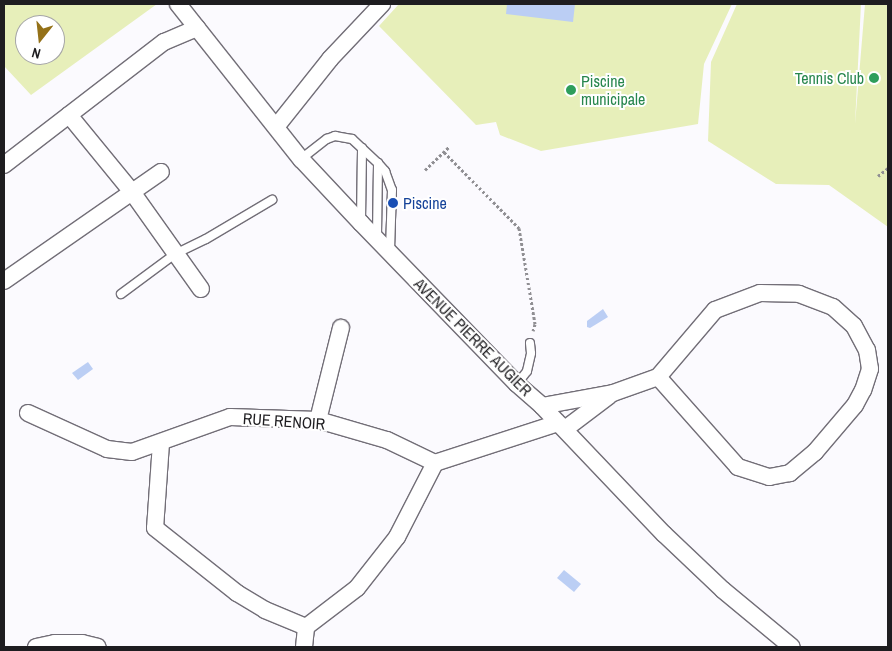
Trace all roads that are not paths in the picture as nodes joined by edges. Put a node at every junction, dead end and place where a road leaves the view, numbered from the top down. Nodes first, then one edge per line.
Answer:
1 (178, 4) edge
2 (382, 4) edge
3 (197, 28) junction
4 (69, 114) junction
5 (276, 127) junction
6 (362, 148) junction
7 (301, 159) junction
8 (378, 163) junction
9 (4, 165) edge
10 (161, 172) dead end
11 (132, 192) junction
12 (272, 200) dead end
13 (361, 223) junction
14 (377, 238) junction
15 (390, 252) junction
16 (175, 254) junction
17 (4, 280) edge
18 (201, 289) dead end
19 (121, 294) dead end
20 (341, 328) dead end
21 (530, 343) road end
22 (658, 377) junction
23 (517, 384) junction
24 (612, 393) junction
25 (542, 406) junction
26 (28, 413) dead end
27 (318, 420) junction
28 (561, 426) junction
29 (161, 443) junction
30 (435, 463) junction
31 (306, 626) junction
32 (36, 647) edge
33 (98, 647) edge
34 (304, 647) edge
35 (792, 647) edge

1 - 3 street, AVENUE PIERRE AUGIER
2 - 5 street
3 - 4 street
3 - 5 street, AVENUE PIERRE AUGIER
4 - 9 street
4 - 11 street
5 - 7 street, AVENUE PIERRE AUGIER
6 - 7 lane
6 - 8 lane
6 - 13 lane
7 - 13 street, AVENUE PIERRE AUGIER
8 - 14 lane
8 - 15 lane
10 - 11 street
11 - 16 street
11 - 17 street
12 - 16 lane
13 - 14 street, AVENUE PIERRE AUGIER
14 - 15 street, AVENUE PIERRE AUGIER
15 - 23 street, AVENUE PIERRE AUGIER
16 - 18 street
16 - 19 lane
20 - 27 street
21 - 23 lane
22 - 22 street
22 - 24 street
23 - 25 street, AVENUE PIERRE AUGIER
24 - 25 street
24 - 28 street
25 - 28 street, AVENUE PIERRE AUGIER
26 - 29 street, RUE RENOIR
27 - 29 street, RUE RENOIR
27 - 30 street, RUE RENOIR
28 - 30 street
28 - 35 street, AVENUE PIERRE AUGIER
29 - 31 street
30 - 31 street
31 - 34 street
32 - 33 street

